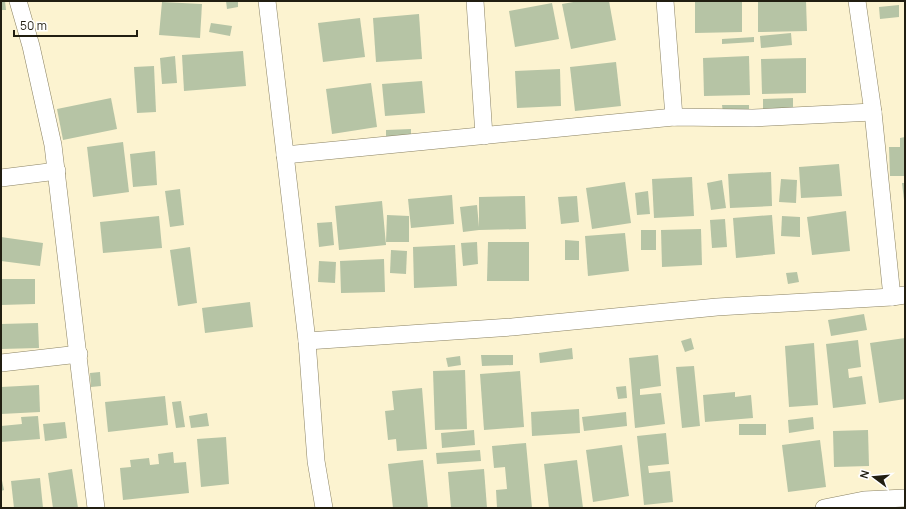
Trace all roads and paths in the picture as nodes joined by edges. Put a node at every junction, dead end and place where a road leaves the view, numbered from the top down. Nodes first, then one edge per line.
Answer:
1 (18, 1) edge
2 (266, 1) edge
3 (475, 1) edge
4 (665, 1) edge
5 (857, 1) edge
6 (873, 112) junction
7 (674, 117) junction
8 (484, 136) junction
9 (285, 155) junction
10 (56, 171) junction
11 (1, 178) edge
12 (898, 296) edge
13 (307, 340) junction
14 (79, 354) junction
15 (1, 363) edge
16 (905, 498) edge
17 (865, 504) edge
18 (96, 508) edge
19 (324, 508) edge
20 (824, 508) edge

1 - 10 street
2 - 9 street
3 - 8 street
4 - 7 street
5 - 6 street
6 - 7 street
6 - 12 street
7 - 8 street
8 - 9 street
9 - 13 street
10 - 11 street
10 - 14 street
12 - 13 street
13 - 19 street
14 - 15 street
14 - 18 street
16 - 17 street
17 - 20 street

